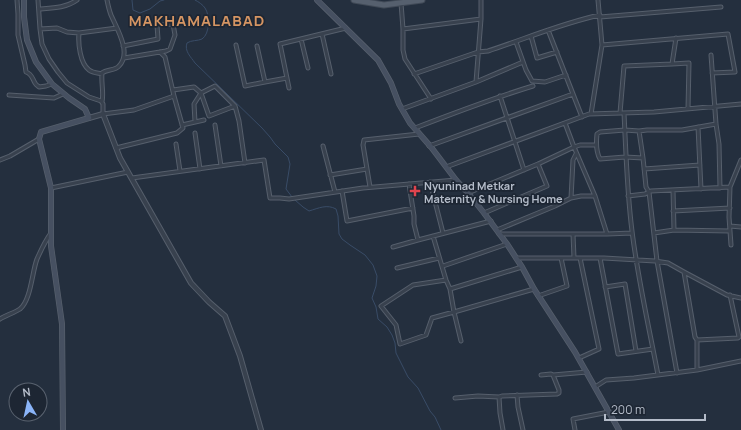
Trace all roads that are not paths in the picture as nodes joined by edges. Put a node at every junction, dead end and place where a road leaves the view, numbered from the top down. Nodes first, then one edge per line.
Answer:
1 (17, 0) edge
2 (24, 0) edge
3 (38, 0) edge
4 (77, 0) edge
5 (107, 0) edge
6 (317, 0) edge
7 (354, 0) edge
8 (422, 0) edge
9 (481, 0) edge
10 (598, 0) edge
11 (368, 1) edge
12 (410, 1) edge
13 (386, 2) edge
14 (401, 3) junction
15 (721, 7) dead end
16 (38, 9) junction
17 (600, 16) junction
18 (481, 19) junction
19 (117, 28) junction
20 (346, 28) junction
21 (40, 29) junction
22 (403, 29) junction
23 (548, 30) junction
24 (79, 33) junction
25 (322, 34) junction
26 (531, 36) junction
27 (676, 38) junction
28 (301, 39) junction
29 (516, 42) junction
30 (236, 45) dead end
31 (602, 45) junction
32 (123, 46) junction
33 (257, 46) dead end
34 (160, 52) junction
35 (478, 52) junction
36 (557, 52) junction
37 (711, 55) dead end
38 (124, 58) junction
39 (523, 62) junction
40 (672, 64) junction
41 (308, 68) dead end
42 (712, 73) junction
43 (102, 74) junction
44 (331, 74) dead end
45 (414, 74) junction
46 (566, 75) junction
47 (287, 78) junction
48 (265, 82) junction
49 (476, 82) junction
50 (52, 84) junction
51 (533, 86) dead end
52 (289, 88) dead end
53 (173, 90) junction
54 (201, 93) junction
55 (63, 94) junction
56 (573, 94) junction
57 (9, 95) dead end
58 (174, 96) junction
59 (500, 96) junction
60 (430, 99) junction
61 (102, 102) junction
62 (741, 104) edge
63 (235, 106) junction
64 (715, 106) junction
65 (402, 109) junction
66 (688, 109) junction
67 (620, 113) junction
68 (624, 113) junction
69 (103, 114) junction
70 (591, 114) junction
71 (582, 117) junction
72 (89, 118) junction
73 (507, 118) junction
74 (204, 120) dead end
75 (195, 122) junction
76 (565, 123) junction
77 (215, 124) dead end
78 (716, 124) junction
79 (182, 125) junction
80 (415, 128) junction
81 (698, 128) junction
82 (625, 130) junction
83 (639, 131) junction
84 (195, 133) dead end
85 (419, 134) junction
86 (39, 139) junction
87 (515, 142) junction
88 (176, 144) dead end
89 (596, 145) junction
90 (323, 146) dead end
91 (429, 146) junction
92 (574, 147) junction
93 (116, 148) junction
94 (576, 154) junction
95 (625, 157) junction
96 (643, 158) junction
97 (0, 160) edge
98 (741, 160) edge
99 (245, 163) junction
100 (538, 164) junction
101 (700, 165) junction
102 (221, 166) junction
103 (446, 167) junction
104 (200, 169) junction
105 (367, 169) junction
106 (644, 169) junction
107 (524, 170) junction
108 (180, 171) junction
109 (128, 172) junction
110 (330, 175) junction
111 (132, 178) junction
112 (456, 180) junction
113 (430, 182) junction
114 (409, 184) junction
115 (370, 187) junction
116 (730, 187) junction
117 (50, 188) junction
118 (720, 188) junction
119 (701, 189) junction
120 (673, 190) junction
121 (342, 191) junction
122 (335, 192) junction
123 (649, 192) junction
124 (468, 193) junction
125 (595, 196) junction
126 (628, 196) junction
127 (571, 198) junction
128 (413, 208) junction
129 (730, 208) junction
130 (673, 211) junction
131 (484, 213) junction
132 (490, 222) junction
133 (730, 226) junction
134 (741, 227) edge
135 (674, 230) junction
136 (730, 230) junction
137 (498, 232) junction
138 (51, 233) junction
139 (632, 233) junction
140 (654, 233) junction
141 (443, 234) junction
142 (573, 234) junction
143 (607, 234) junction
144 (433, 236) junction
145 (418, 240) junction
146 (507, 244) junction
147 (731, 245) dead end
148 (393, 246) dead end
149 (439, 258) junction
150 (516, 258) junction
151 (561, 258) junction
152 (574, 258) junction
153 (580, 258) junction
154 (600, 258) junction
155 (636, 260) junction
156 (657, 261) junction
157 (443, 266) junction
158 (522, 267) junction
159 (397, 268) dead end
160 (684, 272) junction
161 (446, 280) junction
162 (605, 287) junction
163 (450, 289) junction
164 (534, 289) junction
165 (730, 295) junction
166 (538, 296) junction
167 (741, 298) edge
168 (454, 312) junction
169 (0, 319) edge
170 (697, 340) junction
171 (461, 341) dead end
172 (653, 349) junction
173 (636, 351) junction
174 (579, 358) junction
175 (741, 362) edge
176 (697, 370) junction
177 (587, 372) junction
178 (677, 373) junction
179 (541, 375) dead end
180 (553, 375) junction
181 (658, 375) junction
182 (595, 387) junction
183 (516, 395) junction
184 (499, 397) junction
185 (455, 398) dead end
186 (609, 412) junction
187 (62, 430) edge
188 (261, 430) edge
189 (503, 430) edge
190 (523, 430) edge
191 (575, 430) edge
192 (619, 430) edge

1 - 50 street
2 - 50 main road
3 - 16 street
4 - 16 street
5 - 19 street
6 - 20 main road
7 - 11 main road
8 - 12 main road
9 - 18 street
10 - 17 street
11 - 13 main road
12 - 14 main road
13 - 14 main road
14 - 22 street
15 - 17 street
16 - 21 street
17 - 23 street
17 - 31 street
18 - 22 street
18 - 35 street
19 - 24 street
19 - 32 street
20 - 25 street
20 - 65 main road
21 - 24 street
21 - 61 street
22 - 45 street
23 - 26 street
23 - 36 street
24 - 43 street
25 - 28 street
25 - 44 street
26 - 29 street
26 - 36 street
27 - 31 street
27 - 40 street
27 - 42 street
28 - 41 street
28 - 47 street
29 - 35 street
29 - 39 street
30 - 48 street
31 - 70 street
32 - 34 street
32 - 38 street
33 - 48 street
34 - 38 street
34 - 53 street
35 - 45 street
35 - 49 street
36 - 46 street
37 - 42 street
38 - 43 street
39 - 46 street
39 - 49 street
40 - 66 street
40 - 67 street
42 - 64 street
43 - 61 street
45 - 60 street
46 - 56 street
47 - 48 street
47 - 52 street
49 - 60 street
50 - 55 main road
51 - 59 street
53 - 54 street
53 - 58 street
54 - 63 street
54 - 63 street
54 - 75 street
55 - 57 street
55 - 72 main road
56 - 71 street
56 - 73 street
58 - 69 street
58 - 79 street
59 - 73 street
59 - 80 street
60 - 65 street
61 - 69 street
62 - 64 street
63 - 99 street
64 - 66 street
64 - 78 street
65 - 80 main road
66 - 68 street
67 - 68 street
67 - 70 street
68 - 82 street
69 - 72 street
69 - 93 street
70 - 71 street
71 - 76 street
72 - 86 main road
73 - 87 street
73 - 91 street
74 - 75 street
75 - 79 street
76 - 87 street
76 - 92 street
77 - 102 street
78 - 81 street
78 - 118 street
79 - 93 street
80 - 85 main road
81 - 83 street
81 - 101 street
82 - 83 street
82 - 89 street
82 - 95 street
83 - 96 street
84 - 104 street
85 - 91 main road
85 - 105 street
86 - 97 street
86 - 117 main road
87 - 103 street
87 - 107 street
88 - 108 street
89 - 92 street
89 - 95 street
90 - 110 street
91 - 103 main road
92 - 94 street
92 - 100 street
93 - 109 street
94 - 125 street
94 - 127 street
95 - 96 street
95 - 126 street
96 - 106 street
98 - 116 street
99 - 102 street
99 - 122 street
100 - 107 street
100 - 131 street
101 - 106 street
101 - 119 street
102 - 104 street
103 - 112 main road
104 - 108 street
105 - 110 street
105 - 115 street
106 - 123 street
107 - 124 street
108 - 111 street
109 - 111 street
109 - 117 street
110 - 122 street
111 - 188 street
112 - 113 street
112 - 124 main road
113 - 114 street
113 - 141 street
114 - 115 street
114 - 128 street
115 - 121 street
116 - 118 street
116 - 129 street
117 - 138 main road
118 - 119 street
119 - 120 street
120 - 123 street
120 - 130 street
121 - 122 street
121 - 128 street
123 - 126 street
123 - 140 street
124 - 131 main road
125 - 127 street
125 - 143 street
126 - 139 street
127 - 137 street
128 - 145 street
129 - 130 street
129 - 133 street
130 - 135 street
131 - 132 main road
132 - 137 main road
132 - 141 street
133 - 134 street
133 - 136 street
135 - 136 street
135 - 140 street
136 - 147 street
137 - 142 street
137 - 146 main road
138 - 169 street
138 - 187 main road
139 - 143 street
139 - 155 street
140 - 156 street
141 - 144 street
142 - 143 street
142 - 152 street
144 - 145 street
144 - 149 street
145 - 148 street
146 - 150 main road
146 - 157 street
149 - 157 street
149 - 159 street
150 - 151 street
150 - 158 main road
151 - 152 street
151 - 166 street
152 - 153 street
153 - 154 street
153 - 174 street
154 - 155 street
154 - 162 street
155 - 156 street
155 - 172 street
156 - 160 street
156 - 178 street
157 - 161 street
158 - 163 street
158 - 164 main road
160 - 165 street
160 - 170 street
161 - 163 street
161 - 168 street
162 - 173 street
162 - 173 street
163 - 168 street
164 - 166 main road
164 - 168 street
165 - 167 street
165 - 170 street
166 - 174 main road
168 - 171 street
170 - 176 street
172 - 173 street
172 - 181 street
174 - 177 main road
175 - 176 street
176 - 178 street
177 - 180 street
177 - 182 main road
178 - 181 street
179 - 180 street
180 - 183 street
181 - 182 street
182 - 186 main road
183 - 184 street
183 - 190 street
184 - 185 street
184 - 189 street
186 - 191 street
186 - 192 main road

